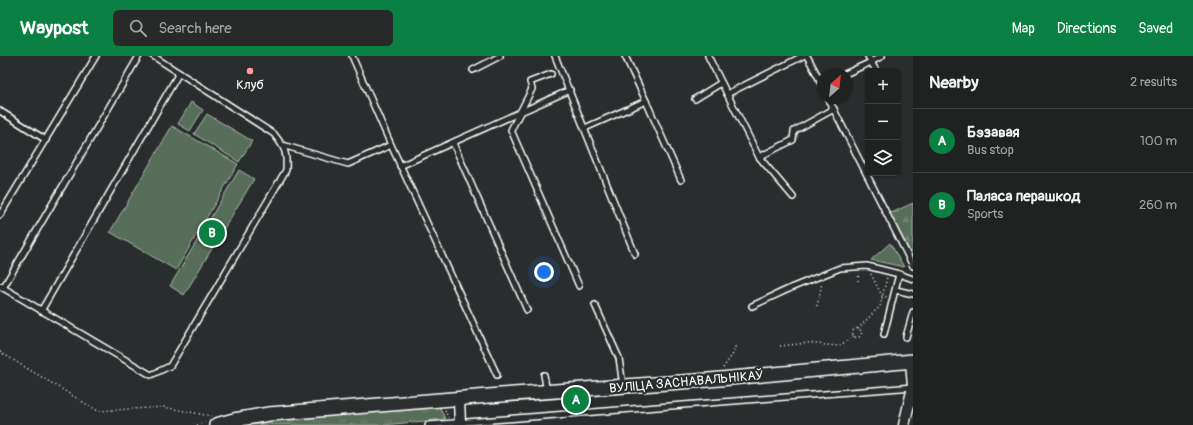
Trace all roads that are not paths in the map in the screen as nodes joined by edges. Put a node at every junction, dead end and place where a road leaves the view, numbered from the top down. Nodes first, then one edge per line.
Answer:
1 (96, 56) edge
2 (139, 56) edge
3 (153, 56) edge
4 (352, 56) edge
5 (500, 56) edge
6 (555, 56) edge
7 (625, 56) edge
8 (708, 56) edge
9 (803, 56) edge
10 (807, 56) edge
11 (868, 56) edge
12 (882, 56) edge
13 (871, 62) junction
14 (874, 68) edge
15 (472, 70) dead end
16 (853, 70) edge
17 (180, 73) junction
18 (551, 74) dead end
19 (817, 74) edge
20 (721, 83) junction
21 (570, 90) junction
22 (727, 94) junction
23 (694, 98) dead end
24 (646, 101) junction
25 (831, 104) edge
26 (834, 109) junction
27 (0, 111) edge
28 (519, 114) junction
29 (585, 128) junction
30 (46, 140) junction
31 (453, 143) junction
32 (282, 145) junction
33 (391, 145) junction
34 (759, 157) junction
35 (400, 166) junction
36 (682, 180) dead end
37 (793, 197) dead end
38 (0, 215) edge
39 (635, 254) dead end
40 (913, 266) edge
41 (899, 274) junction
42 (913, 279) edge
43 (579, 286) dead end
44 (1, 287) edge
45 (896, 290) junction
46 (913, 294) edge
47 (595, 305) dead end
48 (752, 306) dead end
49 (527, 310) dead end
50 (41, 311) junction
51 (913, 312) edge
52 (884, 334) dead end
53 (906, 337) dead end
54 (912, 361) edge
55 (497, 375) dead end
56 (544, 375) dead end
57 (623, 387) junction
58 (913, 387) edge
59 (547, 393) junction
60 (459, 399) junction
61 (214, 421) edge
62 (460, 423) edge
63 (905, 424) edge
64 (428, 425) edge

1 - 30 lane
2 - 44 lane
3 - 17 lane
4 - 33 lane
5 - 15 lane
6 - 21 lane
7 - 24 lane
8 - 20 lane
9 - 22 lane
10 - 19 lane
11 - 13 lane
12 - 13 lane
13 - 14 lane
13 - 16 lane
17 - 32 lane
17 - 50 lane
18 - 28 lane
20 - 22 lane
20 - 23 lane
21 - 28 lane
21 - 29 lane
22 - 34 lane
24 - 29 lane
24 - 36 lane
25 - 26 lane
26 - 34 lane
26 - 40 lane
27 - 30 lane
28 - 31 lane
28 - 43 lane
29 - 39 lane
30 - 38 lane
31 - 35 lane
31 - 49 lane
32 - 33 lane
32 - 50 lane
33 - 35 lane
34 - 37 lane
35 - 55 lane
41 - 42 lane
41 - 45 lane
41 - 48 lane
44 - 50 lane
45 - 46 lane
45 - 52 lane
47 - 57 lane
51 - 53 lane
54 - 57 main road, ВУЛІЦА ЗАСНАВАЛЬНІКАЎ
54 - 58 street
56 - 59 lane
57 - 59 main road, ВУЛІЦА ЗАСНАВАЛЬНІКАЎ
58 - 62 lane
58 - 63 street
59 - 60 main road, ВУЛІЦА ЗАСНАВАЛЬНІКАЎ
60 - 61 main road, ВУЛІЦА ЗАСНАВАЛЬНІКАЎ
60 - 62 street
62 - 64 lane

